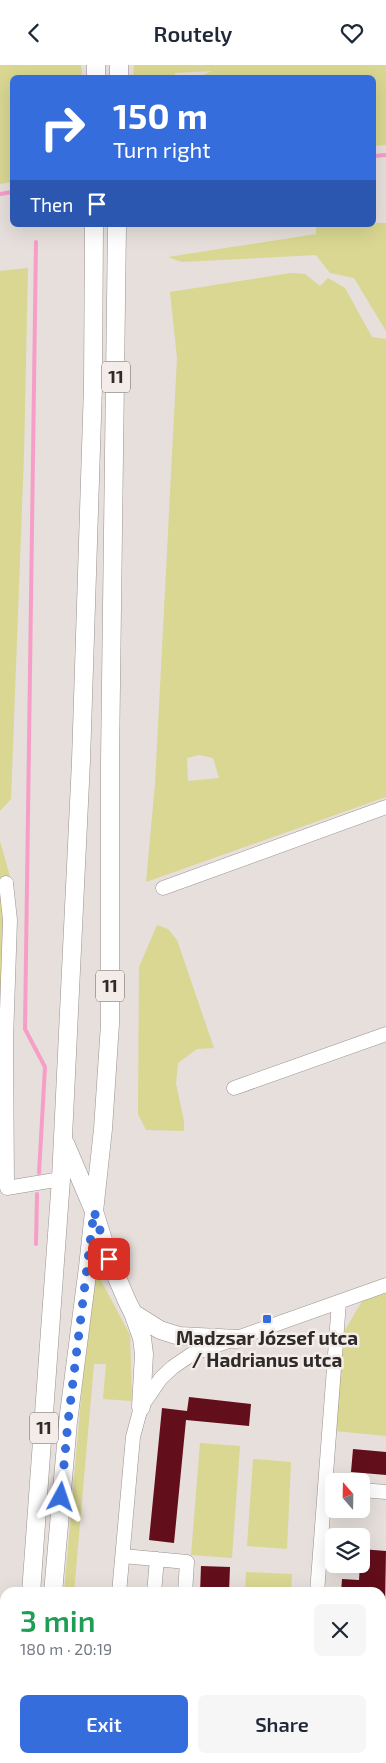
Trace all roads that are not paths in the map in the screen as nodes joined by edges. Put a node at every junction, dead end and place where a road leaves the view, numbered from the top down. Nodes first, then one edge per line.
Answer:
1 (94, 227) edge
2 (117, 227) edge
3 (386, 807) edge
4 (6, 883) dead end
5 (164, 888) dead end
6 (386, 1033) edge
7 (234, 1088) dead end
8 (64, 1139) junction
9 (61, 1179) junction
10 (94, 1211) junction
11 (386, 1285) edge
12 (339, 1302) junction
13 (133, 1313) junction
14 (237, 1339) junction
15 (141, 1407) junction
16 (330, 1473) edge
17 (370, 1491) edge
18 (386, 1492) edge
19 (325, 1518) edge
20 (123, 1556) junction
21 (157, 1559) junction
22 (31, 1587) edge
23 (54, 1587) edge
24 (120, 1587) edge
25 (155, 1587) edge
26 (185, 1587) edge
27 (318, 1587) edge

1 - 8 main road, 11
2 - 10 main road, 11
3 - 5 street
4 - 9 street
6 - 7 street
8 - 9 main road, 11
8 - 10 main road
9 - 22 main road, 11
10 - 13 main road
10 - 23 main road, 11
11 - 12 street
12 - 14 street
12 - 16 street
13 - 14 main road
13 - 15 main road
14 - 15 street
15 - 20 street
17 - 18 street
19 - 27 street
20 - 21 street
20 - 24 street
21 - 25 street
21 - 26 street

